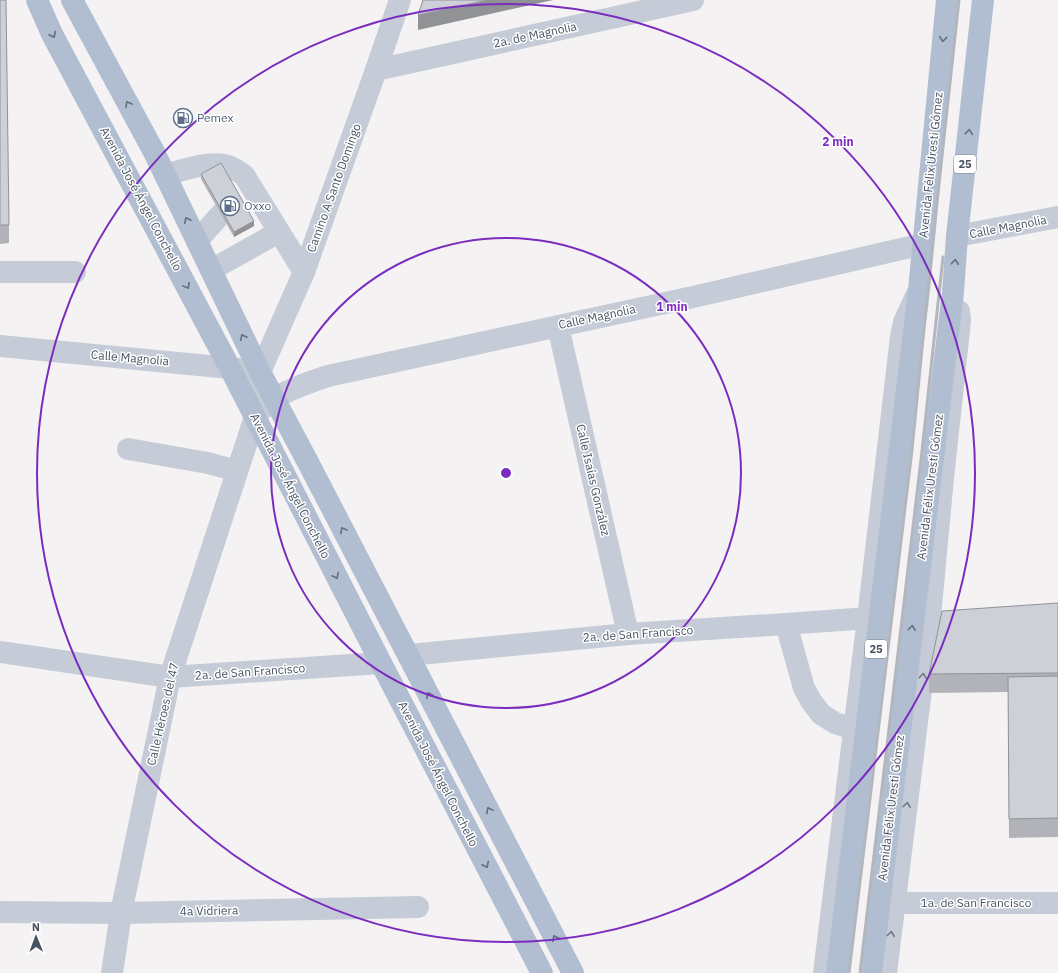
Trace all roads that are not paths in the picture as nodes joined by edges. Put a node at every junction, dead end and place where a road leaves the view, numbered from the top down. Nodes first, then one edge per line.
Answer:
1 (37, 0) edge
2 (72, 0) edge
3 (400, 0) edge
4 (693, 0) edge
5 (947, 0) edge
6 (983, 0) edge
7 (376, 70) junction
8 (165, 175) junction
9 (221, 214) edge
10 (1058, 217) edge
11 (279, 232) junction
12 (957, 236) junction
13 (197, 240) junction
14 (923, 244) junction
15 (211, 270) junction
16 (0, 272) edge
17 (75, 272) dead end
18 (304, 272) junction
19 (919, 290) junction
20 (953, 292) junction
21 (558, 326) junction
22 (0, 346) edge
23 (230, 368) junction
24 (260, 372) junction
25 (273, 399) junction
26 (255, 415) junction
27 (128, 449) dead end
28 (237, 471) junction
29 (868, 618) junction
30 (786, 624) junction
31 (628, 634) junction
32 (0, 652) edge
33 (409, 656) junction
34 (381, 663) junction
35 (170, 677) junction
36 (854, 729) junction
37 (894, 903) junction
38 (1058, 903) edge
39 (418, 907) dead end
40 (0, 912) edge
41 (121, 913) junction
42 (112, 973) edge
43 (542, 973) edge
44 (573, 973) edge
45 (824, 973) edge
46 (837, 973) edge
47 (871, 973) edge
48 (886, 973) edge

1 -> 23 main road, Avenida José Ángel Conchello
8 -> 2 main road, Avenida José Ángel Conchello
3 - 7 street, Camino A Santo Domingo
4 - 7 street, 2a. de Magnolia
5 -> 14 main road, Avenida Félix Uresti Gómez / 25
12 -> 6 main road, Avenida Félix Uresti Gómez / 25
7 - 18 street, Camino A Santo Domingo
8 - 11 street
13 -> 8 main road, Avenida José Ángel Conchello
9 - 13 street
10 - 12 street, Calle Magnolia
11 - 15 street
11 - 18 street
20 -> 12 main road, Avenida Félix Uresti Gómez / 25
13 - 15 main road, Avenida José Ángel Conchello
14 - 19 main road, Avenida Félix Uresti Gómez / 25
14 - 21 street, Calle Magnolia
24 -> 15 main road, Avenida José Ángel Conchello
16 - 17 street
18 - 24 street, Camino A Santo Domingo
19 - 29 street, 25
19 - 46 main road, Avenida Félix Uresti Gómez / 25
37 -> 20 street, 25
47 -> 20 main road, Avenida Félix Uresti Gómez / 25
21 - 25 street, Calle Magnolia
21 - 31 street, Calle Isaías González
22 - 23 street, Calle Magnolia
23 - 24 street, Calle Magnolia
23 - 26 main road, Avenida José Ángel Conchello
24 - 25 main road, Avenida José Ángel Conchello
24 - 26 street, Camino A Santo Domingo
25 - 26 street, Calle Magnolia
33 -> 25 main road, Avenida José Ángel Conchello
26 - 28 street, Calle Héroes del 47
26 -> 34 main road, Avenida José Ángel Conchello
27 - 28 street
28 - 35 street, Calle Héroes del 47
29 - 30 street, 2a. de San Francisco
29 - 36 street, 25
30 - 31 street, 2a. de San Francisco
30 - 36 street
31 - 33 street, 2a. de San Francisco
32 - 35 street, 2a. de San Francisco
44 -> 33 main road, Avenida José Ángel Conchello
34 - 35 street, 2a. de San Francisco
34 -> 43 main road, Avenida José Ángel Conchello
35 - 41 street, Calle Héroes del 47
36 - 45 street, 25
37 - 38 street, 1a. de San Francisco
48 -> 37 street, 25
39 - 41 street, 4a Vidriera
40 - 41 street, 4a Vidriera
41 - 42 street, Calle Héroes del 47

